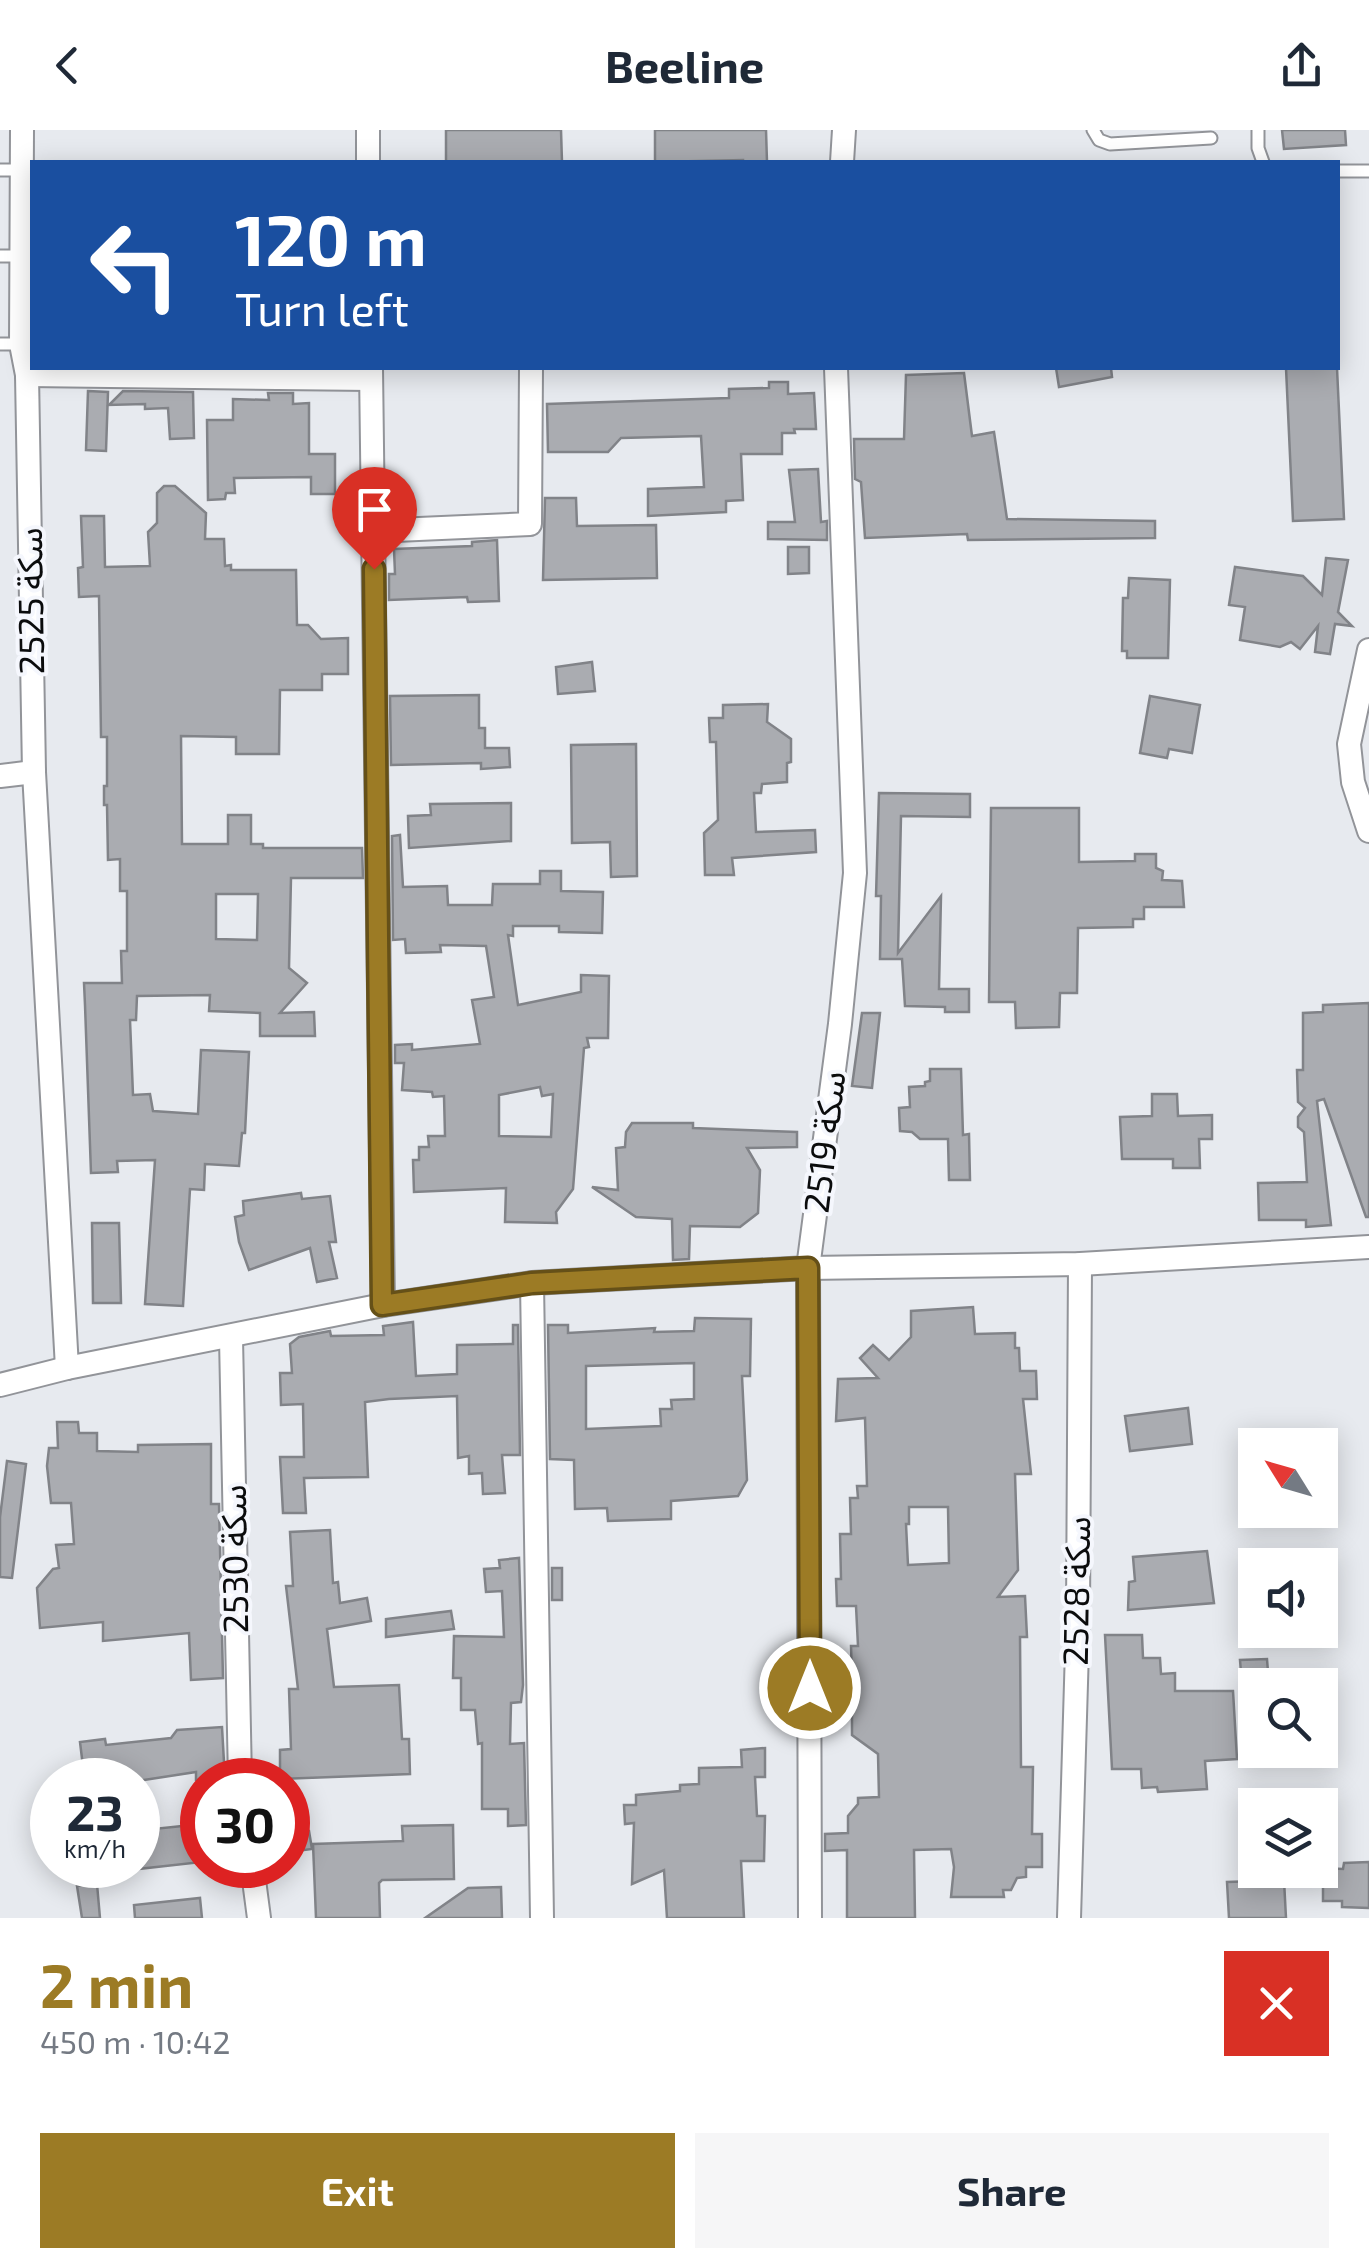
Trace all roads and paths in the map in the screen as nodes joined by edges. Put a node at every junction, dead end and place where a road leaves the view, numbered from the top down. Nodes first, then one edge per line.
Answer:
1 (22, 130) edge
2 (368, 130) edge
3 (844, 130) edge
4 (1093, 130) edge
5 (1258, 130) edge
6 (1211, 138) dead end
7 (368, 160) edge
8 (842, 160) edge
9 (1263, 160) edge
10 (11, 170) edge
11 (1340, 171) edge
12 (1369, 171) edge
13 (11, 256) edge
14 (10, 344) edge
15 (531, 370) edge
16 (836, 370) edge
17 (371, 374) edge
18 (27, 375) junction
19 (373, 530) junction
20 (1369, 650) edge
21 (34, 772) junction
22 (0, 776) edge
23 (1369, 830) edge
24 (1369, 1246) edge
25 (1080, 1264) junction
26 (808, 1268) junction
27 (532, 1283) junction
28 (382, 1305) junction
29 (230, 1338) junction
30 (67, 1368) junction
31 (0, 1384) edge
32 (240, 1758) edge
33 (255, 1888) edge
34 (259, 1918) edge
35 (542, 1918) edge
36 (810, 1918) edge
37 (1069, 1918) edge

1 - 10 street, سكة 2525
2 - 7 street
3 - 8 street
4 - 6 lane
5 - 9 lane
10 - 13 street, سكة 2525
11 - 12 lane
13 - 14 street, سكة 2525
14 - 18 street, سكة 2525
15 - 19 street
16 - 26 street, سكة 2519
17 - 18 street
17 - 19 street
18 - 21 street, سكة 2525
19 - 28 street
20 - 23 street
21 - 22 street
21 - 30 street, سكة 2525
24 - 25 street
25 - 26 street
25 - 37 street, سكة 2528
26 - 27 street
26 - 36 street, سكة 2519
27 - 28 street
27 - 35 street
28 - 29 street
29 - 30 street
29 - 32 street, سكة 2530
30 - 31 street
33 - 34 street

